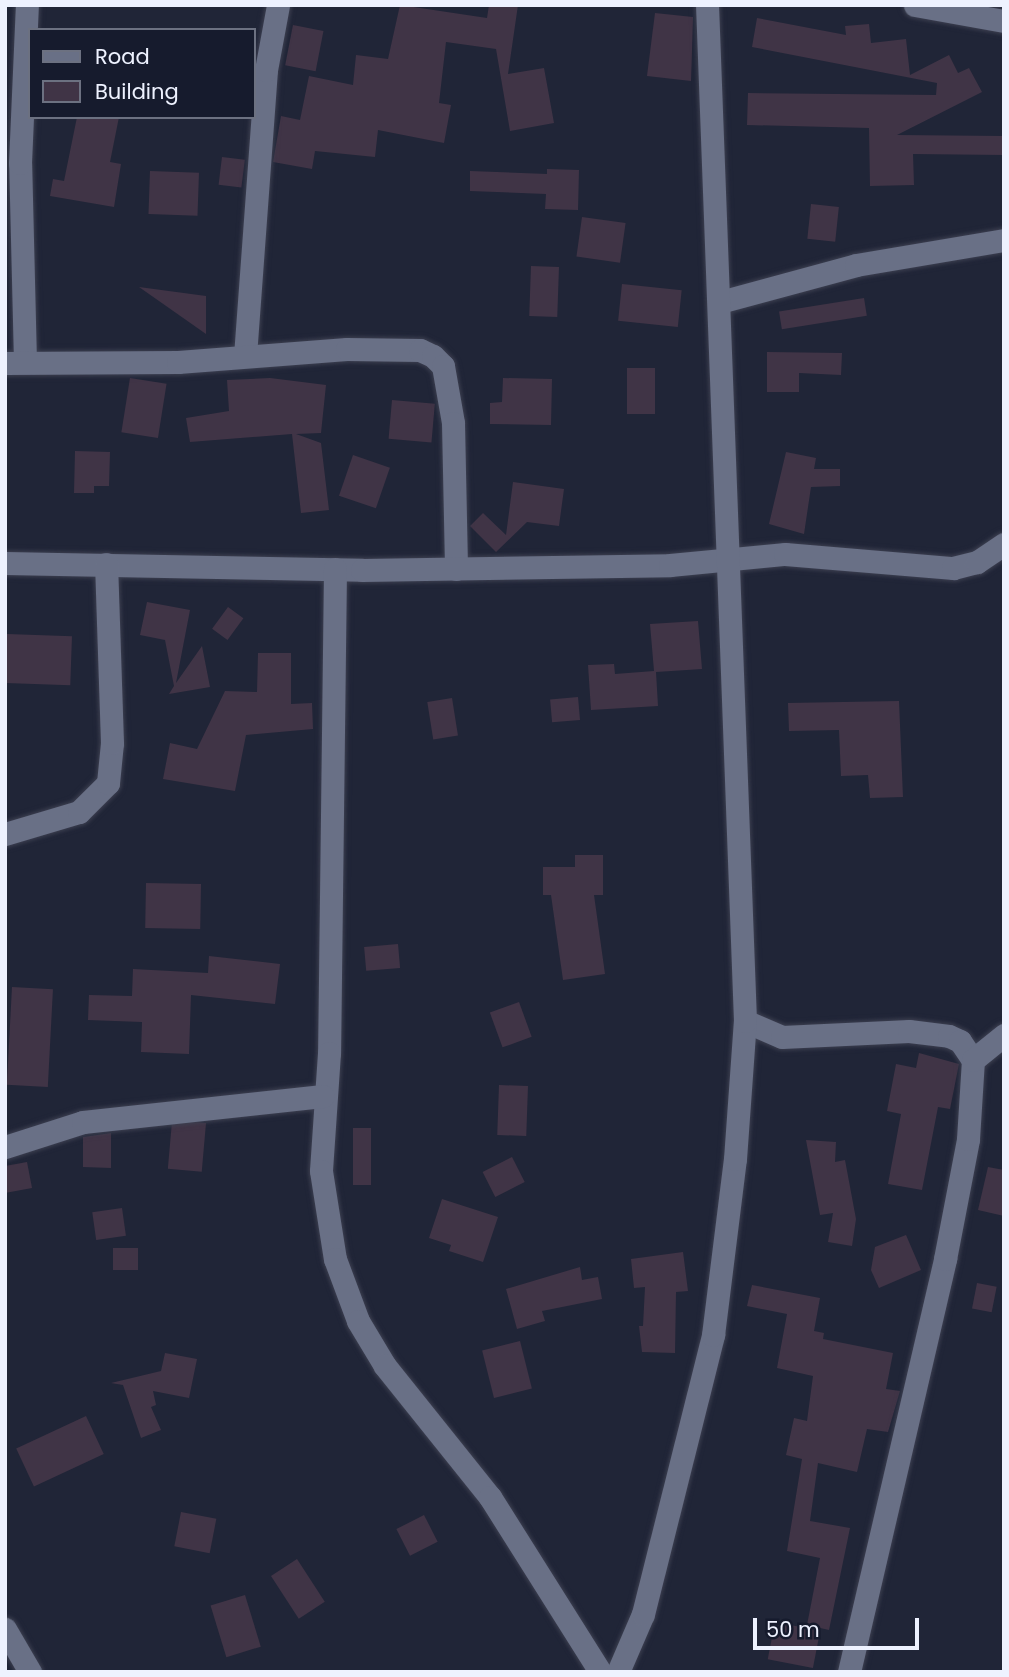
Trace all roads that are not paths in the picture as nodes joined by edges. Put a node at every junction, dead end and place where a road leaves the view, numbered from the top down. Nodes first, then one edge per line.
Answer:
1 (27, 5) edge
2 (278, 5) edge
3 (707, 5) edge
4 (915, 5) edge
5 (1004, 21) edge
6 (13, 163) edge
7 (1004, 240) edge
8 (720, 302) junction
9 (245, 356) junction
10 (15, 362) edge
11 (1004, 544) edge
12 (726, 562) junction
13 (5, 563) edge
14 (106, 564) junction
15 (335, 569) junction
16 (456, 569) junction
17 (5, 834) edge
18 (746, 1021) junction
19 (1004, 1035) edge
20 (973, 1060) junction
21 (323, 1096) junction
22 (5, 1147) edge
23 (5, 1629) edge
24 (30, 1672) edge
25 (600, 1672) edge
26 (618, 1672) edge
27 (849, 1672) edge

1 - 6 street
2 - 9 street
3 - 8 street
4 - 5 street
6 - 10 street
7 - 8 street
8 - 12 street
9 - 10 street
9 - 16 street
11 - 12 street
12 - 16 street
12 - 18 street
13 - 14 street
14 - 15 street
14 - 17 street
15 - 16 street
15 - 21 street
18 - 20 street
18 - 26 street
19 - 20 street
20 - 27 street
21 - 22 street
21 - 25 street
23 - 24 street

